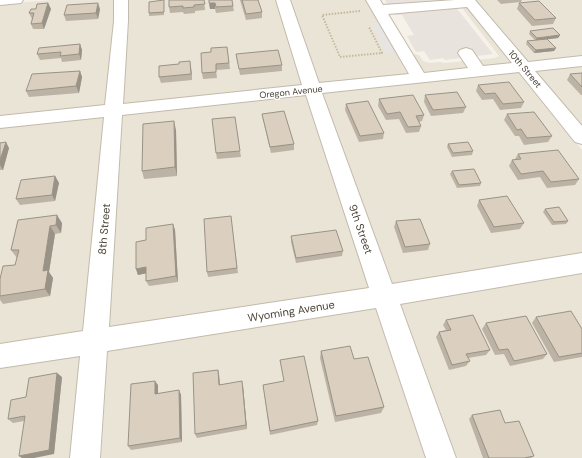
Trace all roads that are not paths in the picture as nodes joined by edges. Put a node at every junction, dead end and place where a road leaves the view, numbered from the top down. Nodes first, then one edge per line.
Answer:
1 (16, 0) edge
2 (121, 0) edge
3 (283, 0) edge
4 (0, 1) edge
5 (469, 2) edge
6 (376, 5) edge
7 (466, 53) dead end
8 (582, 61) edge
9 (524, 67) junction
10 (479, 72) junction
11 (418, 78) junction
12 (312, 89) junction
13 (114, 110) junction
14 (0, 122) edge
15 (582, 138) edge
16 (582, 263) edge
17 (384, 296) junction
18 (95, 342) junction
19 (0, 356) edge
20 (85, 458) edge
21 (441, 458) edge

1 - 4 street
2 - 13 street, 8th Street
3 - 12 street, 9th Street
5 - 6 street
5 - 9 street, 10th Street
6 - 11 street
7 - 10 street
8 - 9 street, Oregon Avenue
9 - 10 street, Oregon Avenue
9 - 15 street, 10th Street
10 - 11 street, Oregon Avenue
11 - 12 street, Oregon Avenue
12 - 13 street, Oregon Avenue
12 - 17 street, 9th Street
13 - 14 street, Oregon Avenue
13 - 18 street, 8th Street
16 - 17 street, Wyoming Avenue
17 - 18 street, Wyoming Avenue
17 - 21 street, 9th Street
18 - 19 street, Wyoming Avenue
18 - 20 street, 8th Street

